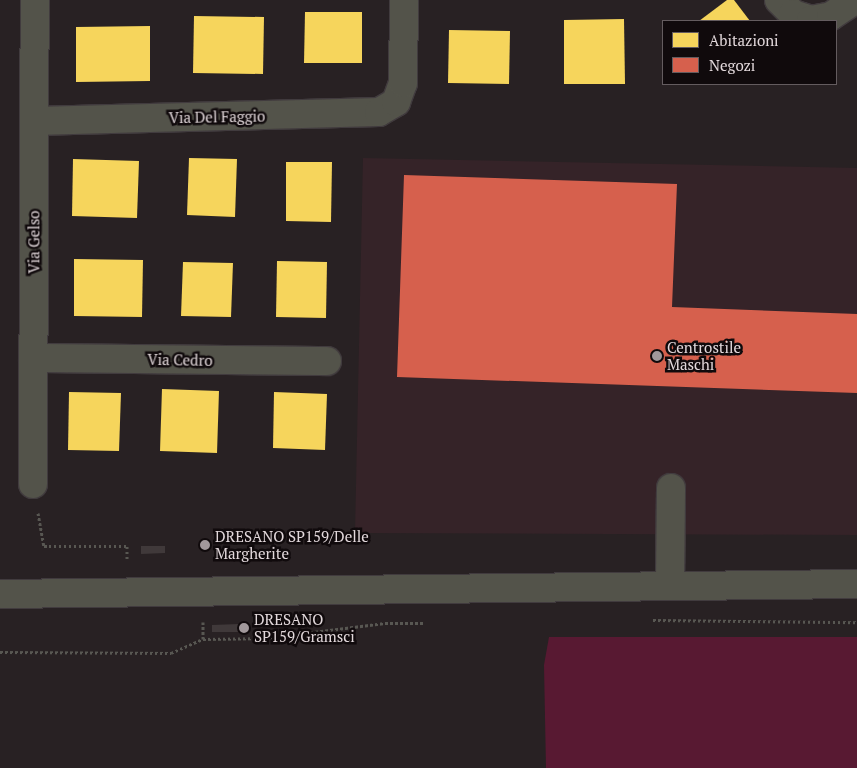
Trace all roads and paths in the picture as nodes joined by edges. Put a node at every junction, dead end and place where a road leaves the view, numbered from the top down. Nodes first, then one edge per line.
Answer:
1 (35, 0) edge
2 (404, 0) edge
3 (779, 0) edge
4 (855, 0) edge
5 (35, 121) junction
6 (34, 358) junction
7 (328, 361) dead end
8 (33, 484) joint
9 (672, 488) dead end
10 (127, 564) dead end
11 (670, 584) junction
12 (857, 584) edge
13 (0, 594) edge
14 (650, 620) dead end
15 (434, 622) dead end
16 (857, 622) edge
17 (0, 652) edge

1 - 5 street, Via Gelso
2 - 5 street, Via Del Faggio
3 - 4 street
5 - 6 street, Via Gelso
6 - 7 street, Via Cedro
6 - 8 street, Via Gelso
8 - 10 path
9 - 11 street
11 - 12 street
11 - 13 street
14 - 16 path
15 - 17 path

